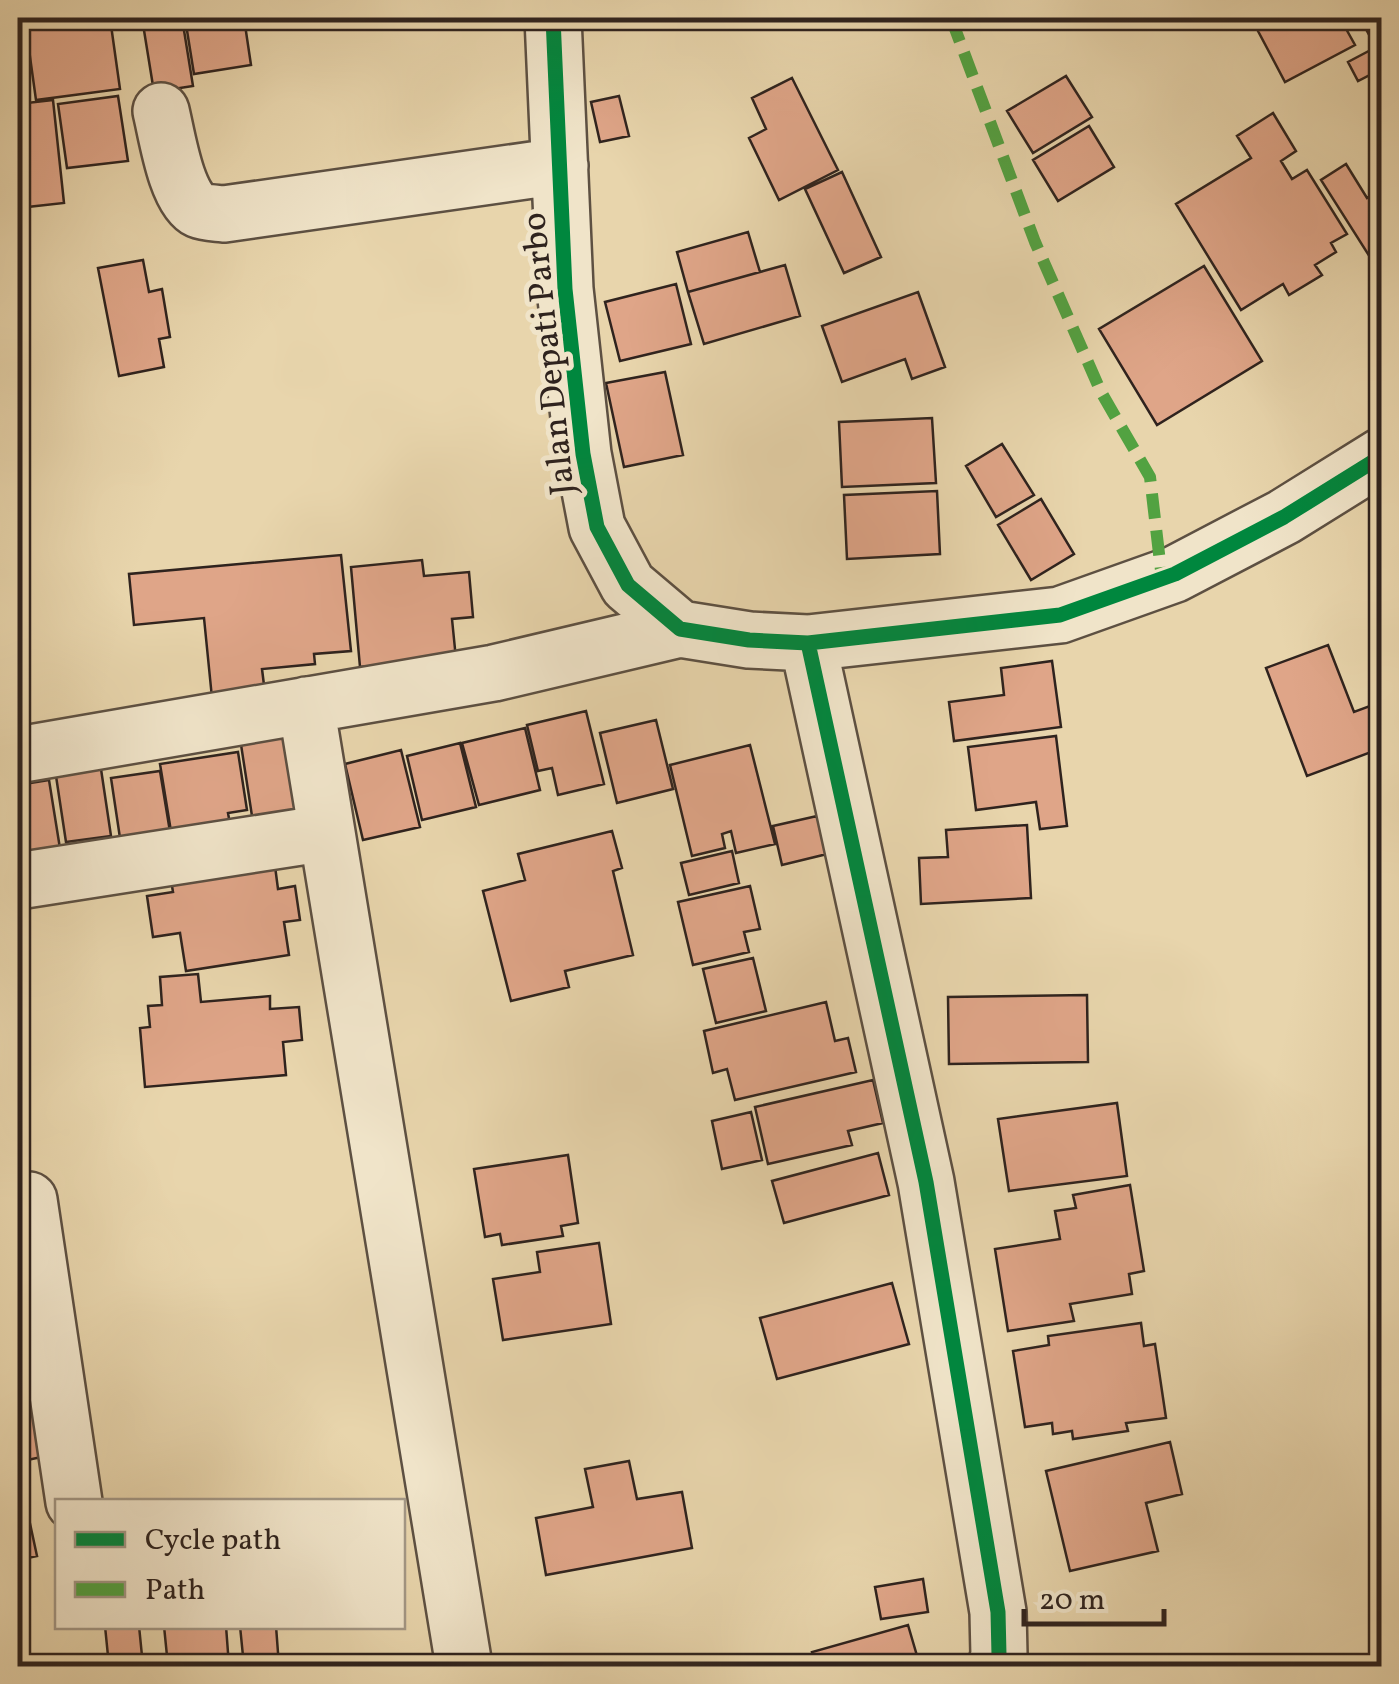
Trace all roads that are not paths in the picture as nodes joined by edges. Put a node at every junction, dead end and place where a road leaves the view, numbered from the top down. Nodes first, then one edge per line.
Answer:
1 (553, 18) edge
2 (160, 111) dead end
3 (560, 166) junction
4 (1382, 456) edge
5 (680, 629) junction
6 (808, 642) junction
7 (306, 706) junction
8 (18, 755) edge
9 (326, 833) junction
10 (18, 881) edge
11 (29, 1200) dead end
12 (74, 1499) edge
13 (422, 1540) edge
14 (464, 1666) edge
15 (996, 1666) edge

1 - 3 street, Jalan Depati Parbo
2 - 3 street
3 - 5 street, Jalan Depati Parbo
4 - 6 street
5 - 6 street
5 - 7 street
6 - 15 street
7 - 8 street
7 - 9 street
9 - 10 street
9 - 13 street
11 - 12 street
13 - 14 street

